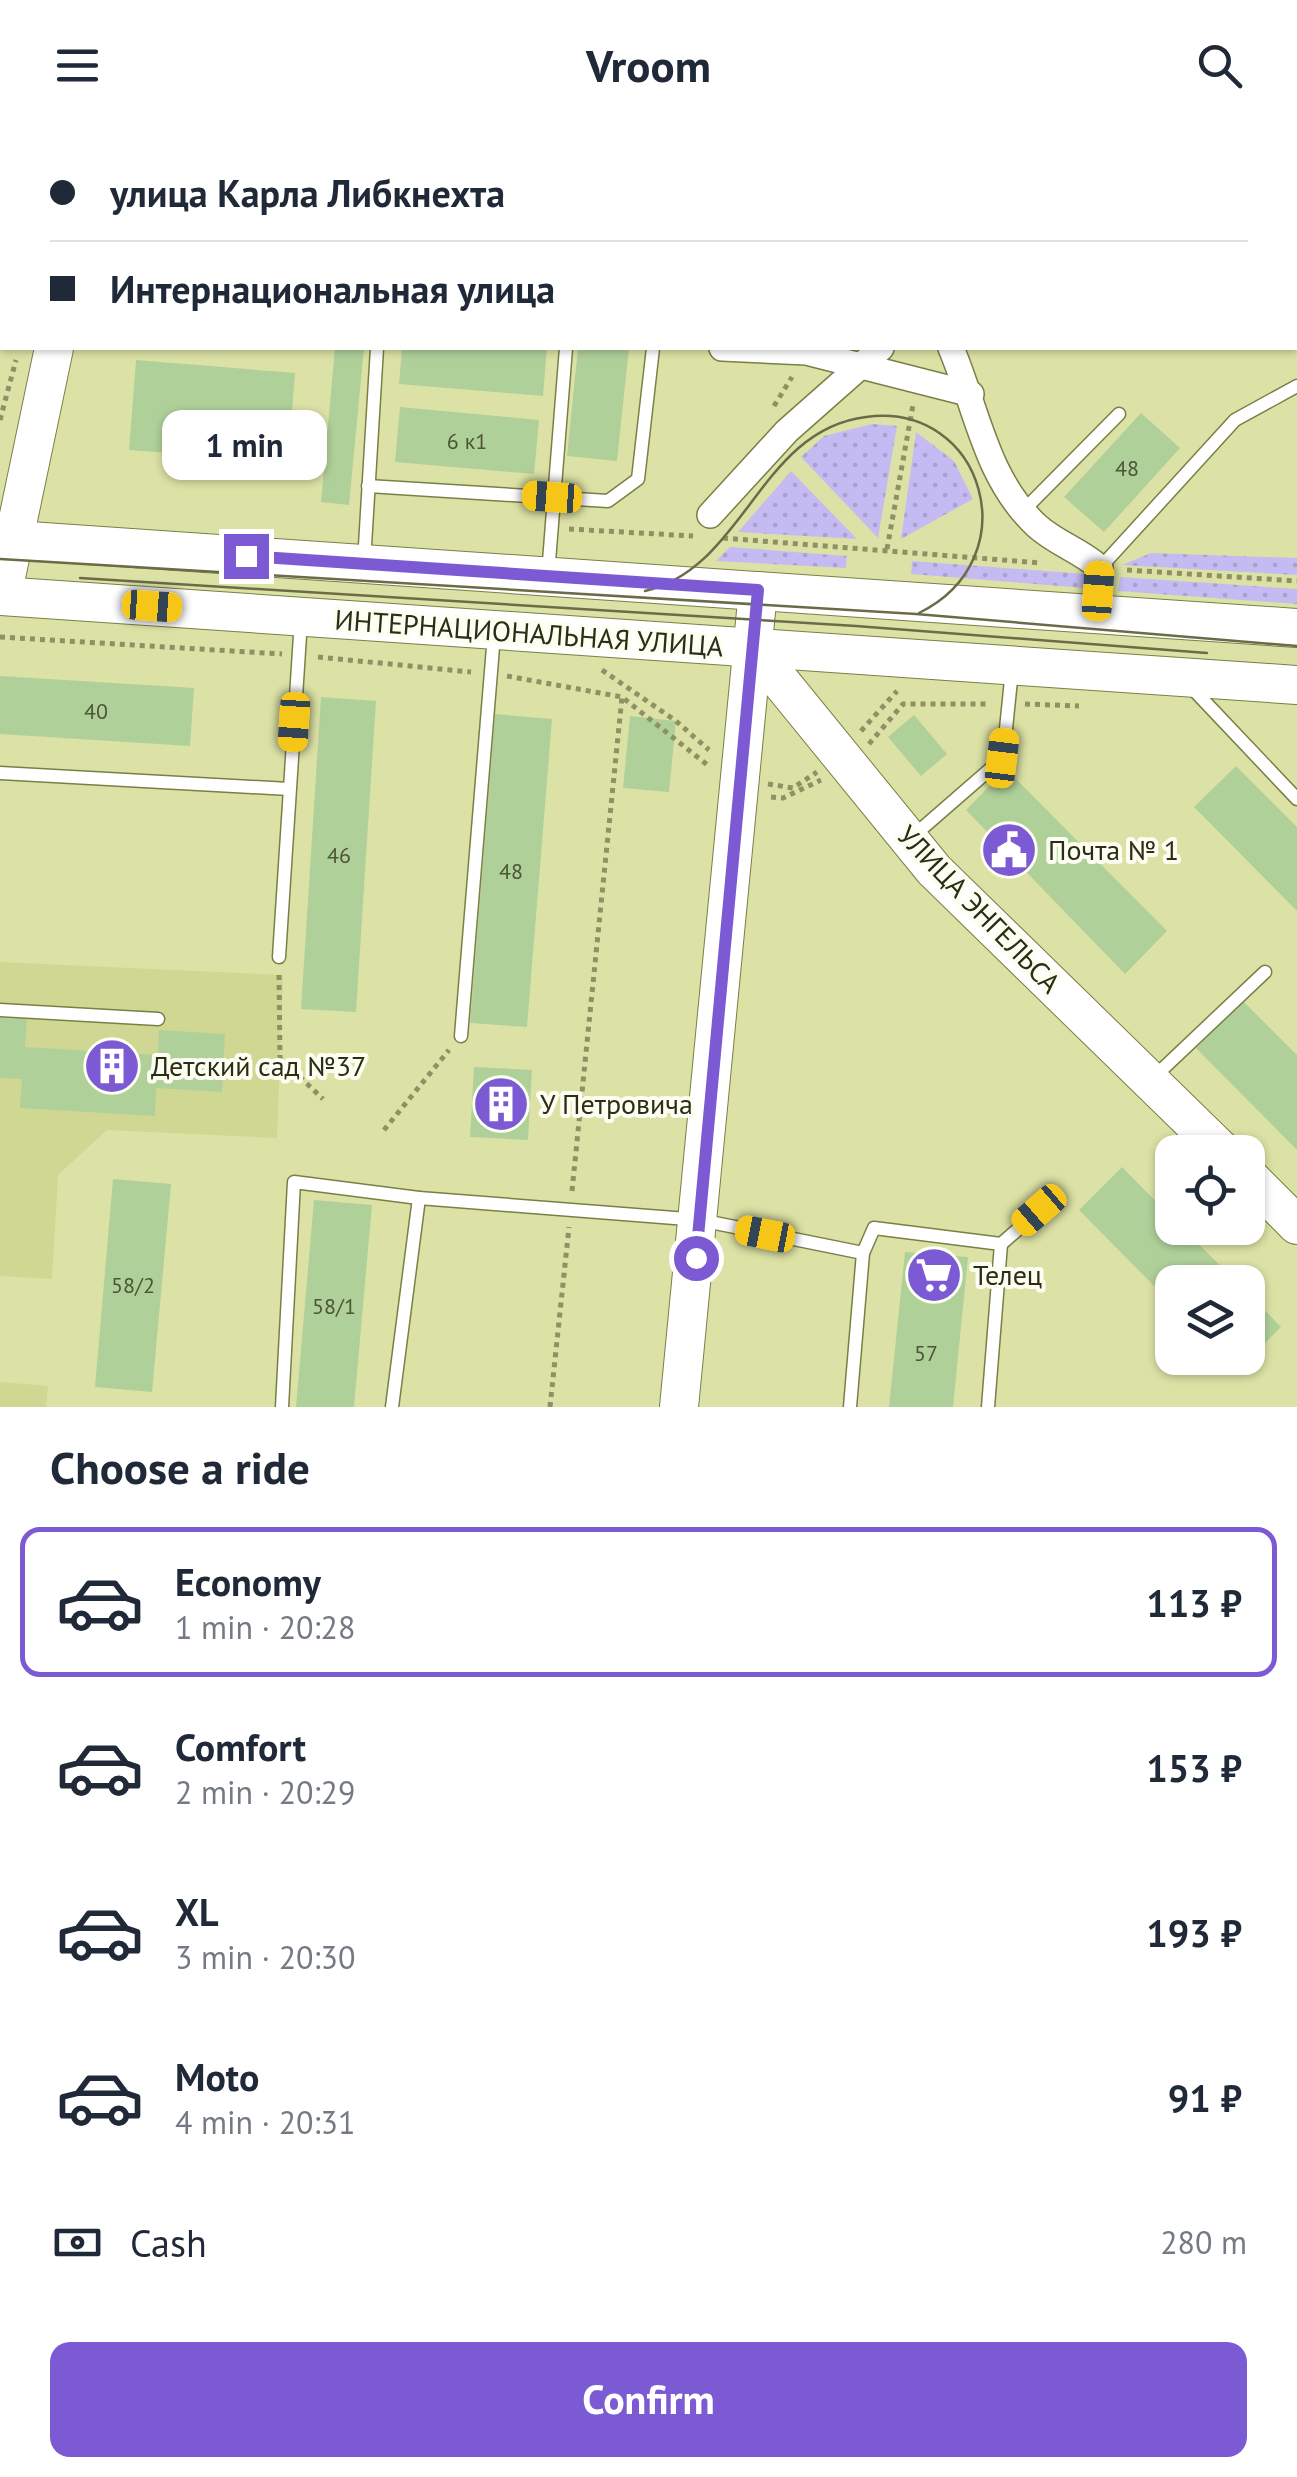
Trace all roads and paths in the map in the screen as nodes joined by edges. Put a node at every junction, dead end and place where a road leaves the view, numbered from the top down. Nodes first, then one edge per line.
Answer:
1 (18, 350) edge
2 (53, 350) edge
3 (377, 350) edge
4 (566, 350) edge
5 (654, 350) edge
6 (764, 350) edge
7 (880, 350) edge
8 (953, 350) edge
9 (860, 367) junction
10 (920, 382) junction
11 (1297, 386) edge
12 (971, 394) junction
13 (1119, 414) dead end
14 (0, 420) edge
15 (368, 486) junction
16 (552, 497) junction
17 (1024, 512) junction
18 (710, 515) dead end
19 (551, 528) junction
20 (5, 540) edge
21 (886, 549) junction
22 (1047, 563) dead end
23 (364, 564) junction
24 (1100, 568) junction
25 (548, 577) junction
26 (1297, 581) edge
27 (758, 590) junction
28 (1, 596) edge
29 (1097, 614) junction
30 (302, 617) junction
31 (1297, 628) edge
32 (494, 630) junction
33 (0, 636) edge
34 (754, 649) junction
35 (299, 656) junction
36 (590, 662) dead end
37 (490, 674) junction
38 (1182, 678) junction
39 (1011, 685) junction
40 (901, 686) dead end
41 (1297, 686) edge
42 (622, 697) junction
43 (1083, 706) dead end
44 (845, 761) junction
45 (0, 773) edge
46 (741, 786) junction
47 (289, 788) junction
48 (1297, 799) edge
49 (910, 840) junction
50 (278, 957) joint
51 (1265, 972) dead end
52 (0, 1010) edge
53 (158, 1019) dead end
54 (460, 1036) joint
55 (1150, 1081) junction
56 (323, 1100) dead end
57 (384, 1130) dead end
58 (1206, 1135) edge
59 (1265, 1193) edge
60 (419, 1198) junction
61 (571, 1210) junction
62 (1039, 1210) dead end
63 (700, 1220) junction
64 (1297, 1226) edge
65 (1001, 1244) junction
66 (863, 1253) junction
67 (282, 1407) edge
68 (392, 1407) edge
69 (550, 1407) edge
70 (679, 1407) edge
71 (850, 1407) edge
72 (988, 1407) edge

1 - 14 path
2 - 20 main road
3 - 15 lane
4 - 16 lane
5 - 16 lane
6 - 9 street
7 - 9 street
8 - 12 street
9 - 10 street
9 - 18 street
10 - 12 street
10 - 21 path
11 - 24 lane
12 - 17 street
13 - 17 lane
15 - 16 lane
15 - 23 lane
16 - 19 lane
17 - 24 street
19 - 21 path
19 - 25 lane
20 - 23 main road, ИНТЕРНАЦИОНАЛЬНАЯ УЛИЦА
20 - 28 main road
21 - 22 path
23 - 25 main road, ИНТЕРНАЦИОНАЛЬНАЯ УЛИЦА
24 - 26 path
24 - 29 street
25 - 27 main road, ИНТЕРНАЦИОНАЛЬНАЯ УЛИЦА
27 - 29 main road, ИНТЕРНАЦИОНАЛЬНАЯ УЛИЦА
27 - 34 main road
28 - 30 main road, ИНТЕРНАЦИОНАЛЬНАЯ УЛИЦА
29 - 31 main road, ИНТЕРНАЦИОНАЛЬНАЯ УЛИЦА
30 - 32 main road, ИНТЕРНАЦИОНАЛЬНАЯ УЛИЦА
30 - 35 lane
32 - 34 main road, ИНТЕРНАЦИОНАЛЬНАЯ УЛИЦА
32 - 37 lane
33 - 35 path
34 - 39 main road, ИНТЕРНАЦИОНАЛЬНАЯ УЛИЦА
34 - 44 main road, УЛИЦА ЭНГЕЛЬСА
34 - 46 main road
35 - 37 path
35 - 47 lane
36 - 46 path
37 - 42 path
37 - 54 lane
38 - 39 main road, ИНТЕРНАЦИОНАЛЬНАЯ УЛИЦА
38 - 41 main road, ИНТЕРНАЦИОНАЛЬНАЯ УЛИЦА
38 - 48 lane
39 - 43 path
39 - 44 path
39 - 49 lane
40 - 44 path
42 - 46 path
42 - 61 path
44 - 46 path
44 - 46 path
44 - 49 main road, УЛИЦА ЭНГЕЛЬСА
45 - 47 lane
46 - 63 main road
47 - 50 lane
49 - 55 main road, УЛИЦА ЭНГЕЛЬСА
50 - 56 path
51 - 55 lane
52 - 53 lane
54 - 57 path
55 - 58 main road, УЛИЦА ЭНГЕЛЬСА
59 - 64 main road
60 - 61 lane
60 - 67 lane
60 - 68 lane
61 - 63 lane
61 - 69 path
62 - 65 lane
63 - 66 lane
63 - 70 main road
65 - 66 lane
65 - 72 lane
66 - 71 lane

